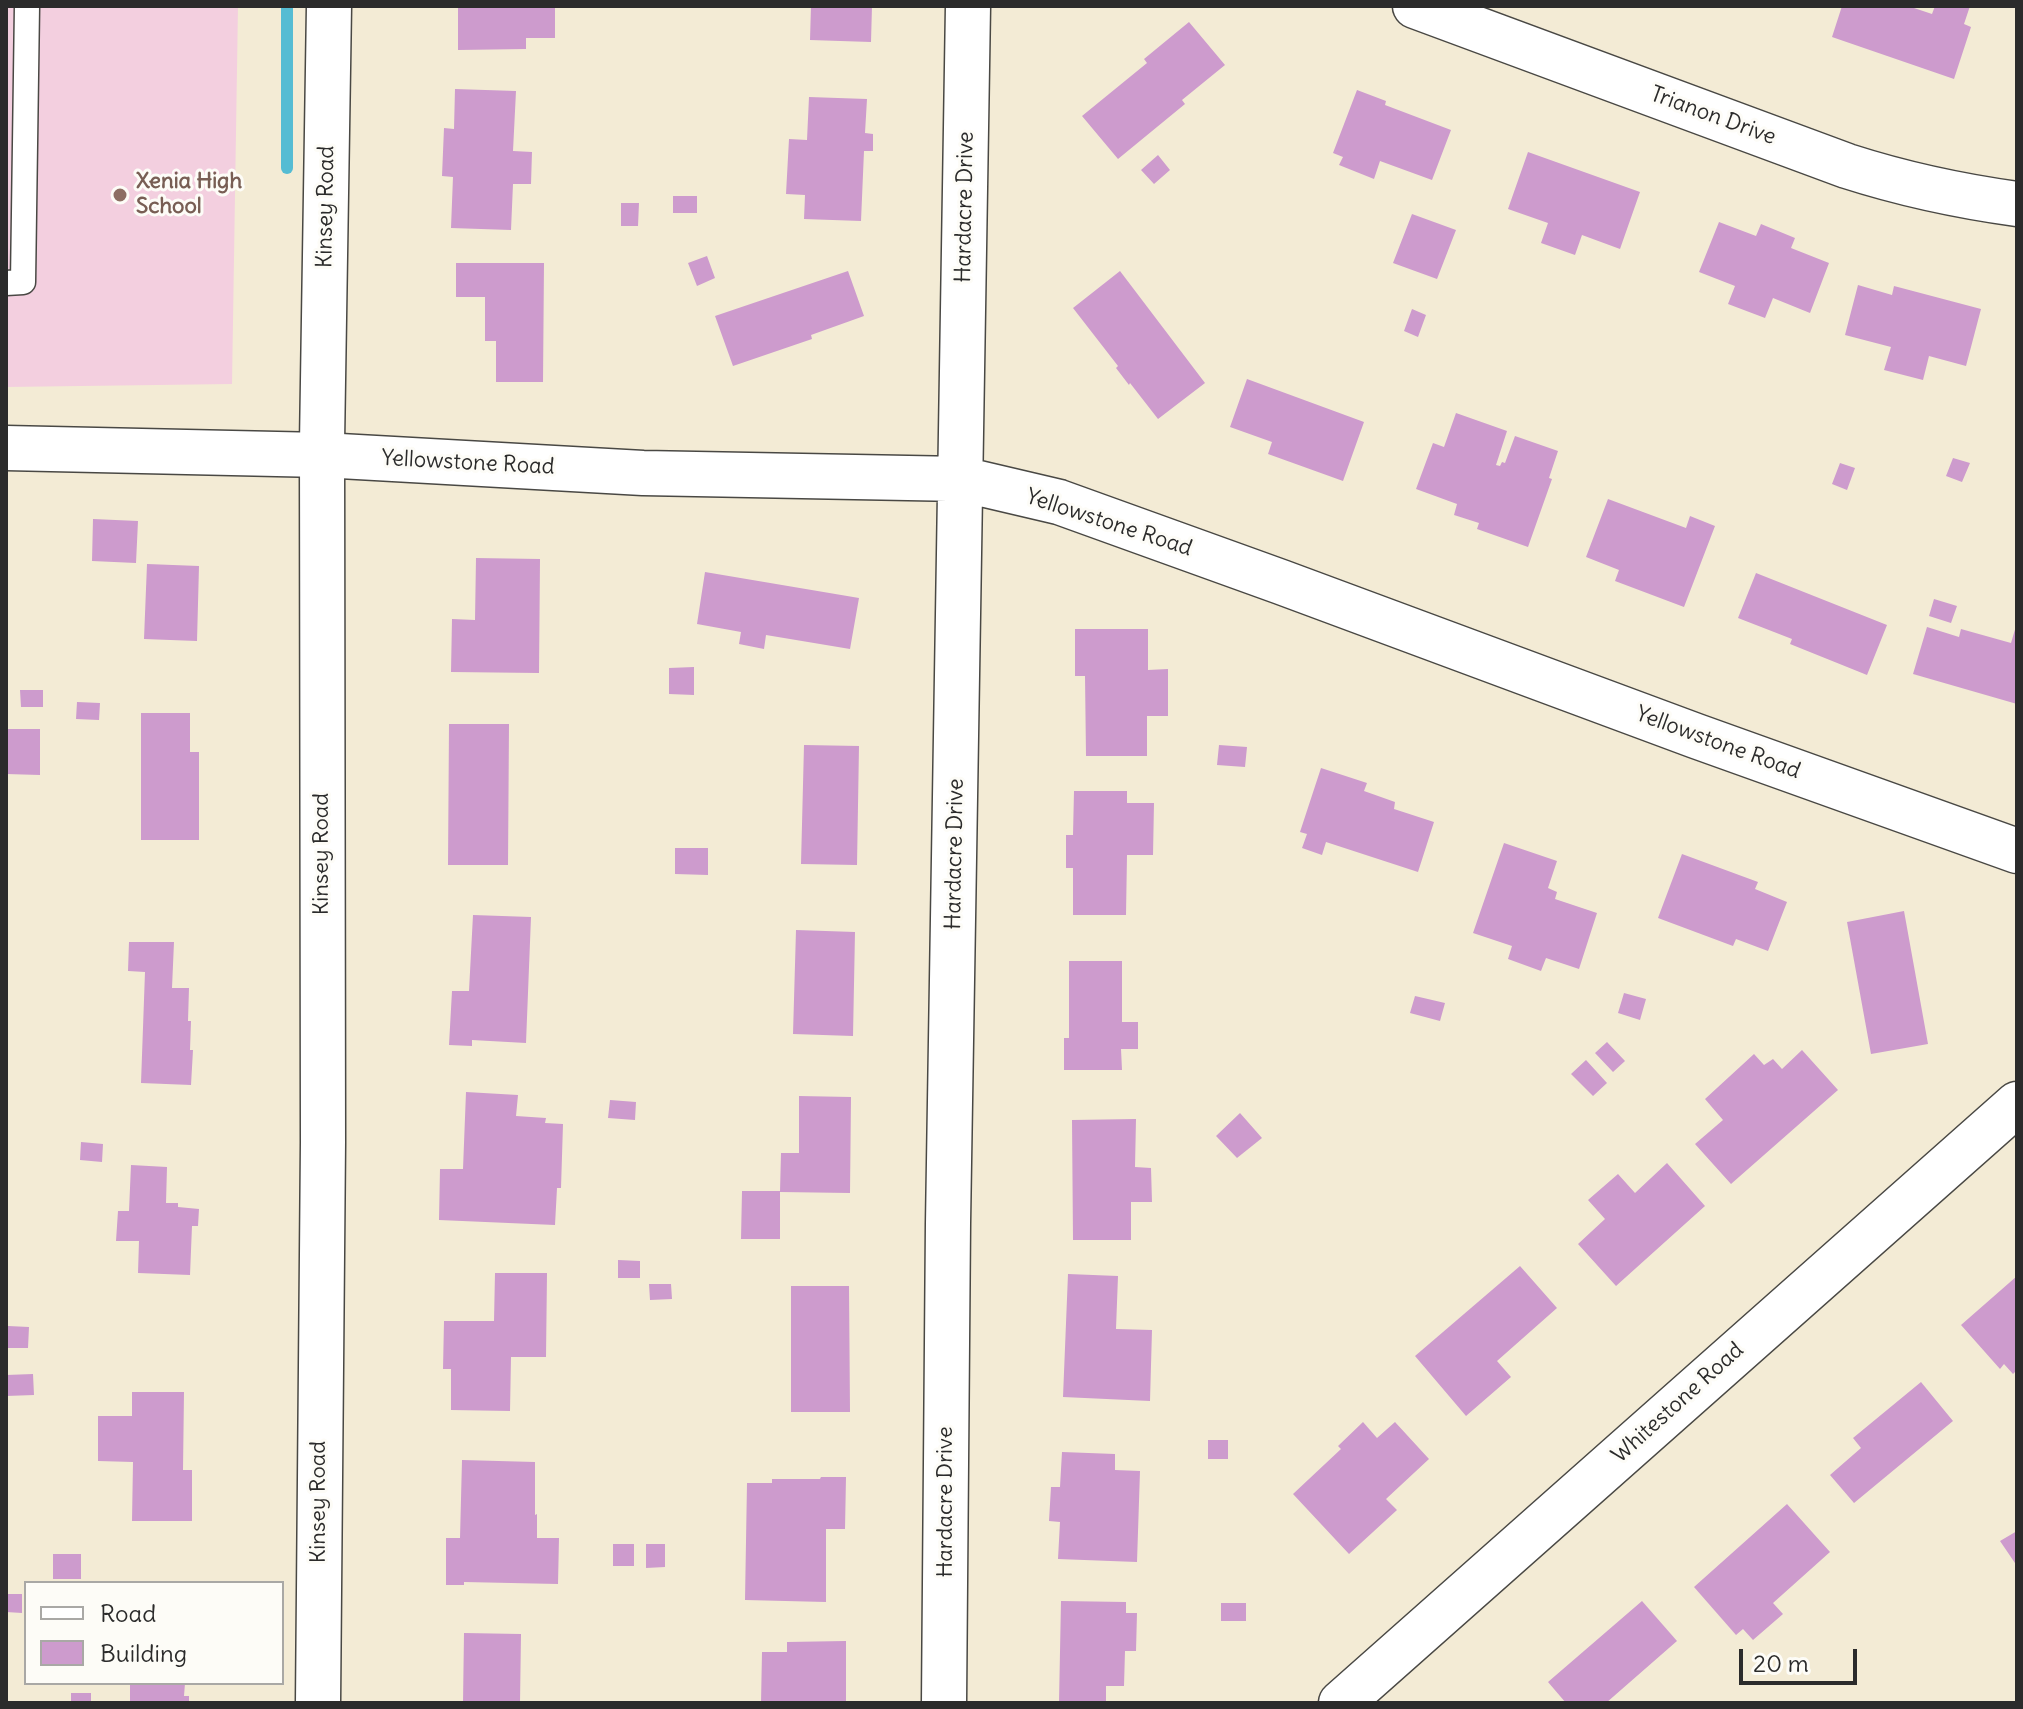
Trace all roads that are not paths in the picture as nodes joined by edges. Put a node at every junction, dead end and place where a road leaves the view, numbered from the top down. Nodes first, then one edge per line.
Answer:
1 (27, 6) edge
2 (329, 6) edge
3 (968, 6) edge
4 (1415, 6) edge
5 (2017, 204) edge
6 (6, 283) edge
7 (322, 434) junction
8 (6, 448) edge
9 (961, 479) junction
10 (2017, 851) edge
11 (2017, 1104) edge
12 (318, 1703) edge
13 (944, 1703) edge
14 (1341, 1703) edge

1 - 6 lane
2 - 7 street, Kinsey Road
3 - 9 street, Hardacre Drive
4 - 5 street, Trianon Drive
7 - 8 street, Yellowstone Road
7 - 9 street, Yellowstone Road
7 - 12 street, Kinsey Road
9 - 10 street, Yellowstone Road
9 - 13 street, Hardacre Drive
11 - 14 street, Whitestone Road

